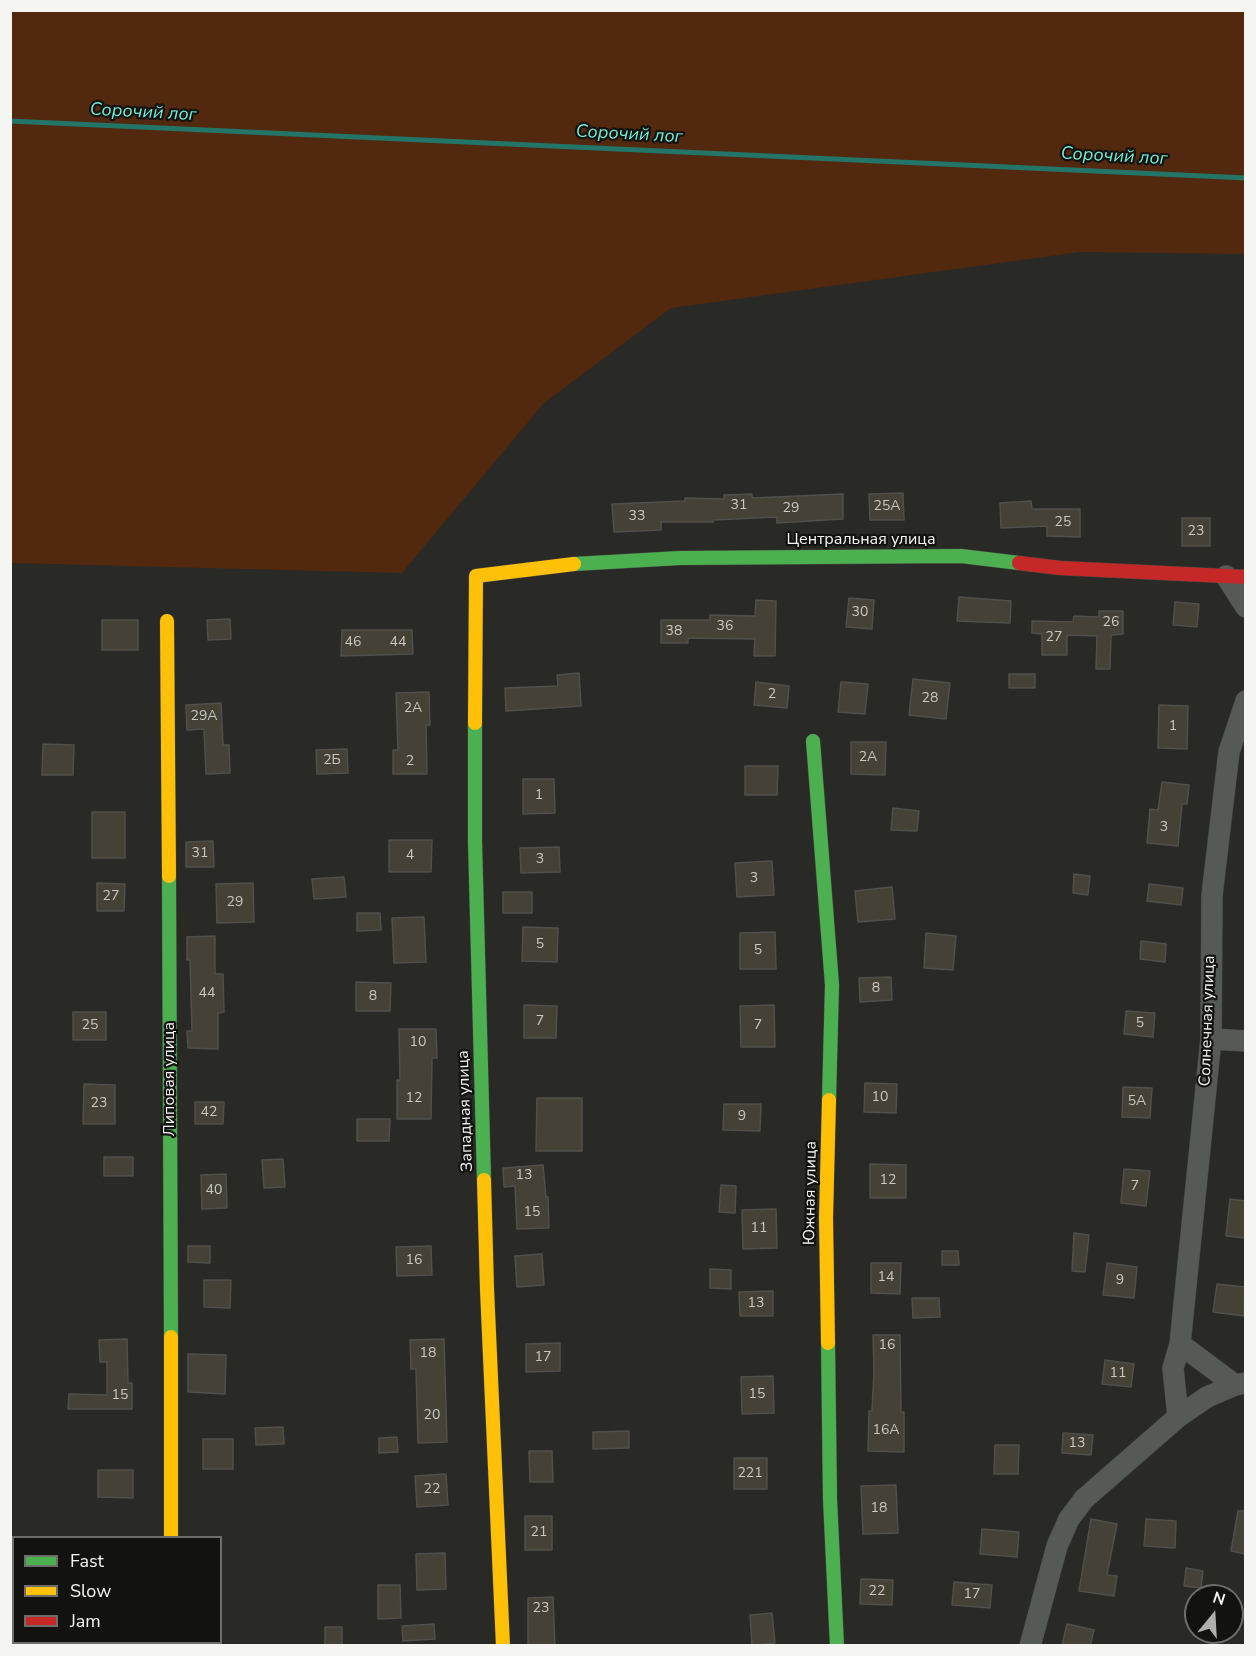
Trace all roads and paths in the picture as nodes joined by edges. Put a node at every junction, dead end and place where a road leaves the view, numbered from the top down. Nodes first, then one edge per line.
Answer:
1 (476, 576) joint
2 (1236, 576) edge
3 (1245, 607) edge
4 (167, 621) dead end
5 (1245, 701) edge
6 (813, 741) dead end
7 (1237, 753) edge
8 (1211, 1039) junction
9 (1245, 1041) edge
10 (1180, 1344) junction
11 (1240, 1384) edge
12 (1178, 1417) junction
13 (171, 1536) edge
14 (502, 1646) edge
15 (837, 1646) edge
16 (1030, 1646) edge

1 - 2 street, Центральная улица
1 - 14 street, Западная улица
2 - 3 street
4 - 13 street, Липовая улица
5 - 7 street, Солнечная улица
6 - 15 street, Южная улица
7 - 8 street, Солнечная улица
8 - 9 street
8 - 10 street, Солнечная улица
10 - 11 street
10 - 12 street, Солнечная улица
11 - 12 street
12 - 16 street

